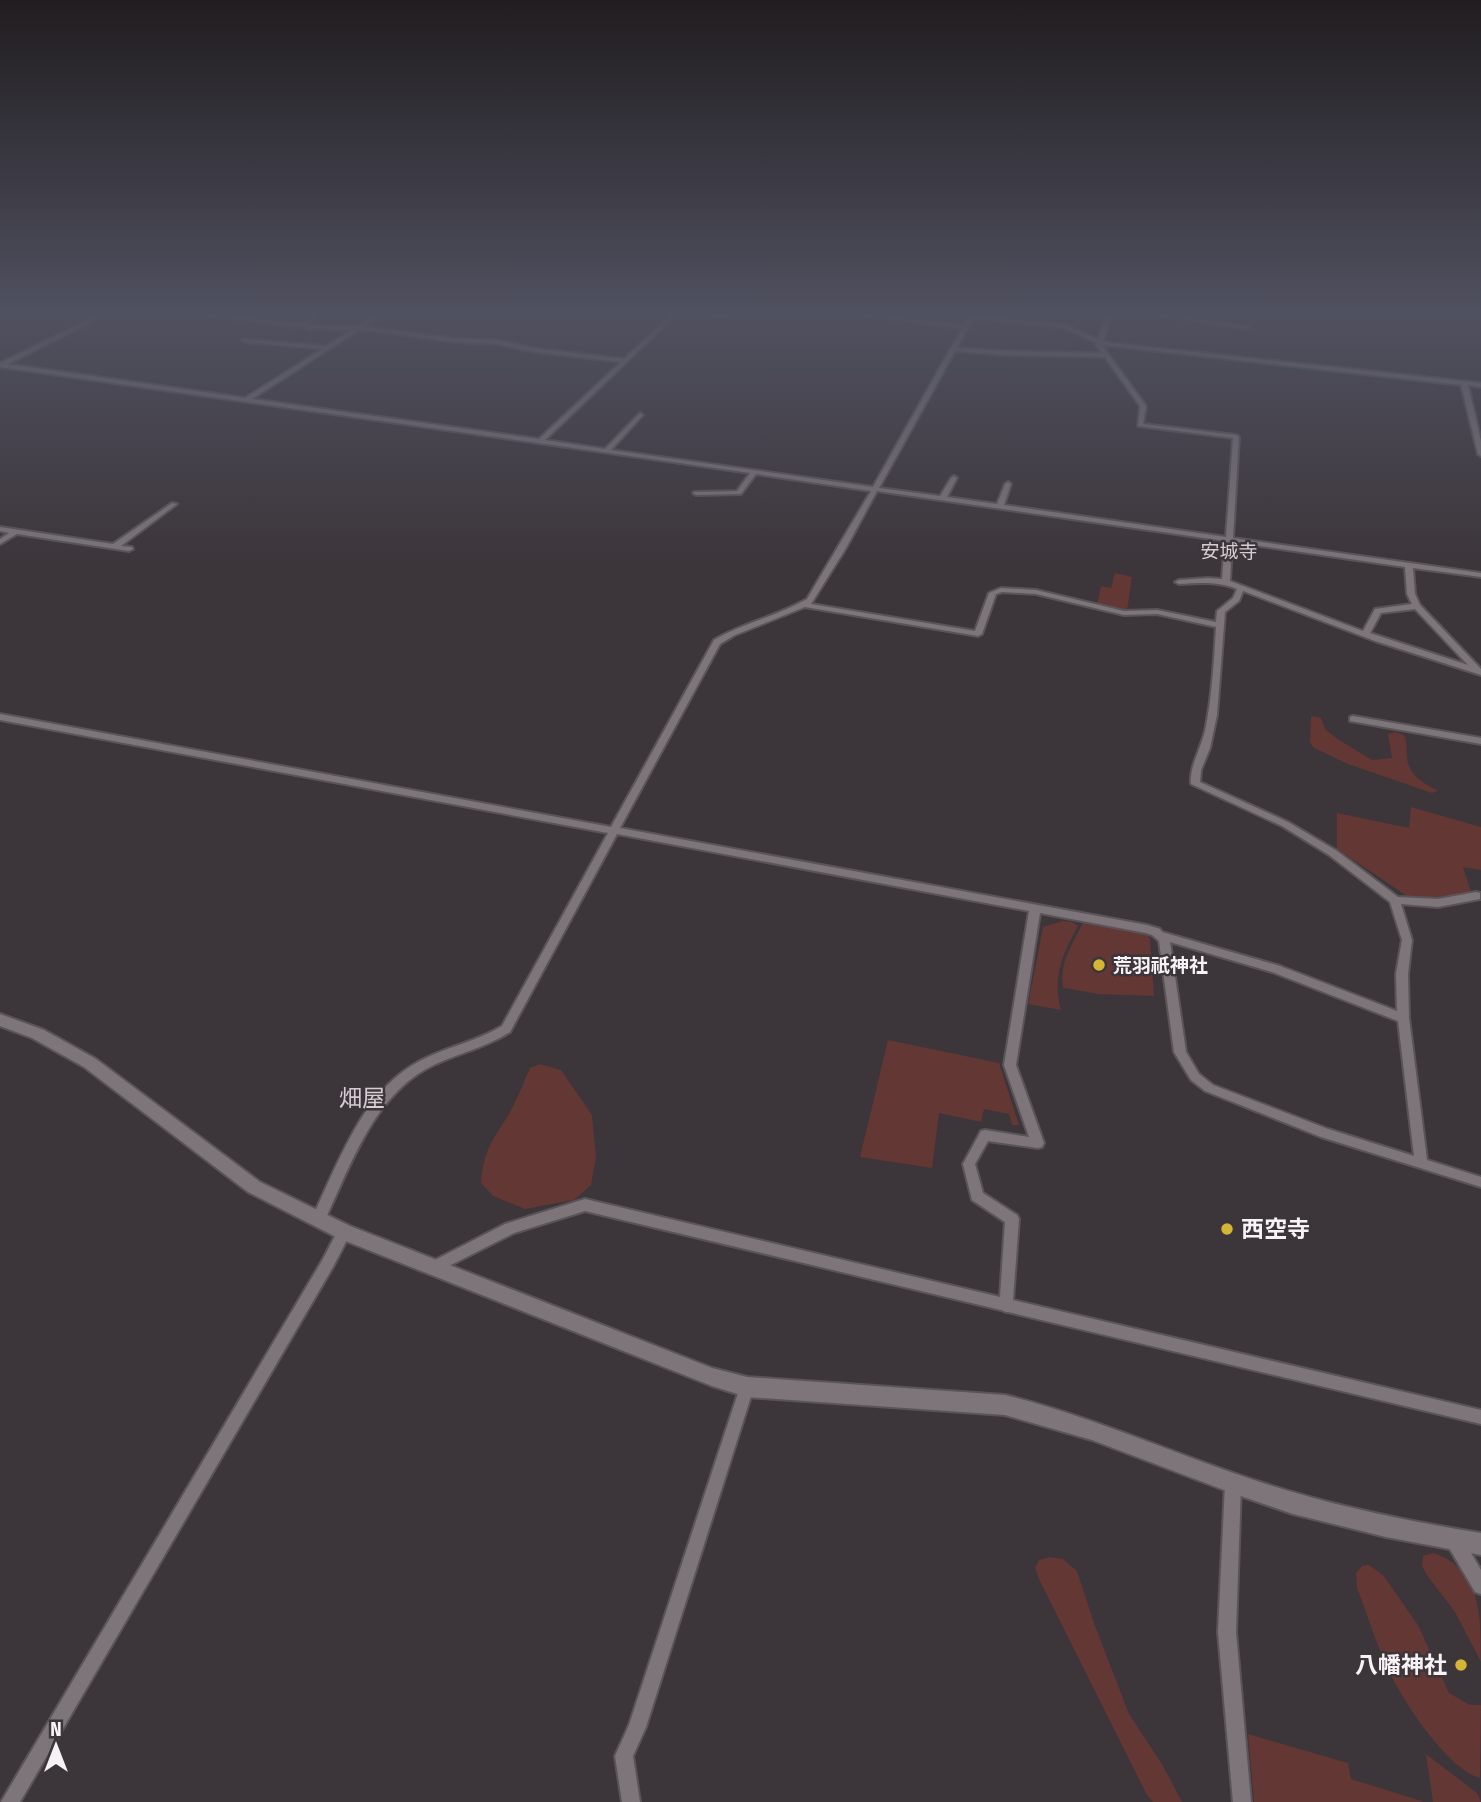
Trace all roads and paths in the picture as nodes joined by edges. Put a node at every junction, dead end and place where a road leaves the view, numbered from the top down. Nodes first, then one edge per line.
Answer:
1 (240, 399) edge
2 (585, 399) edge
3 (925, 399) edge
4 (1138, 399) edge
5 (1468, 399) edge
6 (246, 400) joint
7 (640, 415) dead end
8 (541, 441) junction
9 (606, 451) junction
10 (1481, 454) edge
11 (754, 472) junction
12 (954, 478) dead end
13 (1008, 484) dead end
14 (874, 489) junction
15 (696, 493) dead end
16 (943, 498) junction
17 (174, 504) dead end
18 (1000, 507) junction
19 (0, 529) edge
20 (15, 532) junction
21 (1229, 538) junction
22 (0, 542) edge
23 (114, 547) junction
24 (129, 549) dead end
25 (1409, 565) junction
26 (1481, 575) edge
27 (1226, 582) junction
28 (1179, 583) dead end
29 (1240, 590) junction
30 (806, 605) junction
31 (1417, 606) junction
32 (1220, 625) junction
33 (1365, 634) junction
34 (1480, 673) edge
35 (0, 717) edge
36 (1353, 719) dead end
37 (1481, 741) edge
38 (613, 831) junction
39 (1476, 896) dead end
40 (1395, 900) junction
41 (1035, 908) junction
42 (1160, 935) junction
43 (1403, 1018) junction
44 (0, 1020) edge
45 (1421, 1162) junction
46 (1481, 1182) edge
47 (318, 1220) junction
48 (344, 1232) junction
49 (436, 1266) junction
50 (1006, 1306) junction
51 (747, 1387) junction
52 (1481, 1417) edge
53 (1234, 1484) junction
54 (1454, 1540) junction
55 (1481, 1544) edge
56 (1481, 1586) edge
57 (10, 1802) edge
58 (631, 1802) edge
59 (1242, 1802) edge

1 - 6 street
2 - 8 street
3 - 14 street
4 - 21 street
5 - 10 street
6 - 8 street
7 - 9 street
8 - 9 street
9 - 11 street
11 - 14 street
11 - 15 street
12 - 16 street
13 - 18 street
14 - 16 street
14 - 30 street
16 - 18 street
17 - 23 street
18 - 21 street
19 - 20 street
20 - 22 street
20 - 23 street
21 - 25 street
21 - 27 street
23 - 24 street
25 - 26 street
25 - 31 street
27 - 28 street
27 - 29 street
29 - 32 street
29 - 33 street
30 - 32 street
30 - 38 street
31 - 33 street
31 - 34 street
32 - 40 street
33 - 34 street
35 - 38 street
36 - 37 street
38 - 41 street
38 - 47 street
39 - 40 street
40 - 43 street
41 - 42 street
41 - 50 street
42 - 43 street
42 - 45 street
43 - 45 street
44 - 47 street
45 - 46 street
47 - 48 street
48 - 49 street
48 - 57 street
49 - 50 street
49 - 51 street
50 - 52 street
51 - 53 street
51 - 58 street
53 - 54 street
53 - 59 street
54 - 55 street
54 - 56 street

